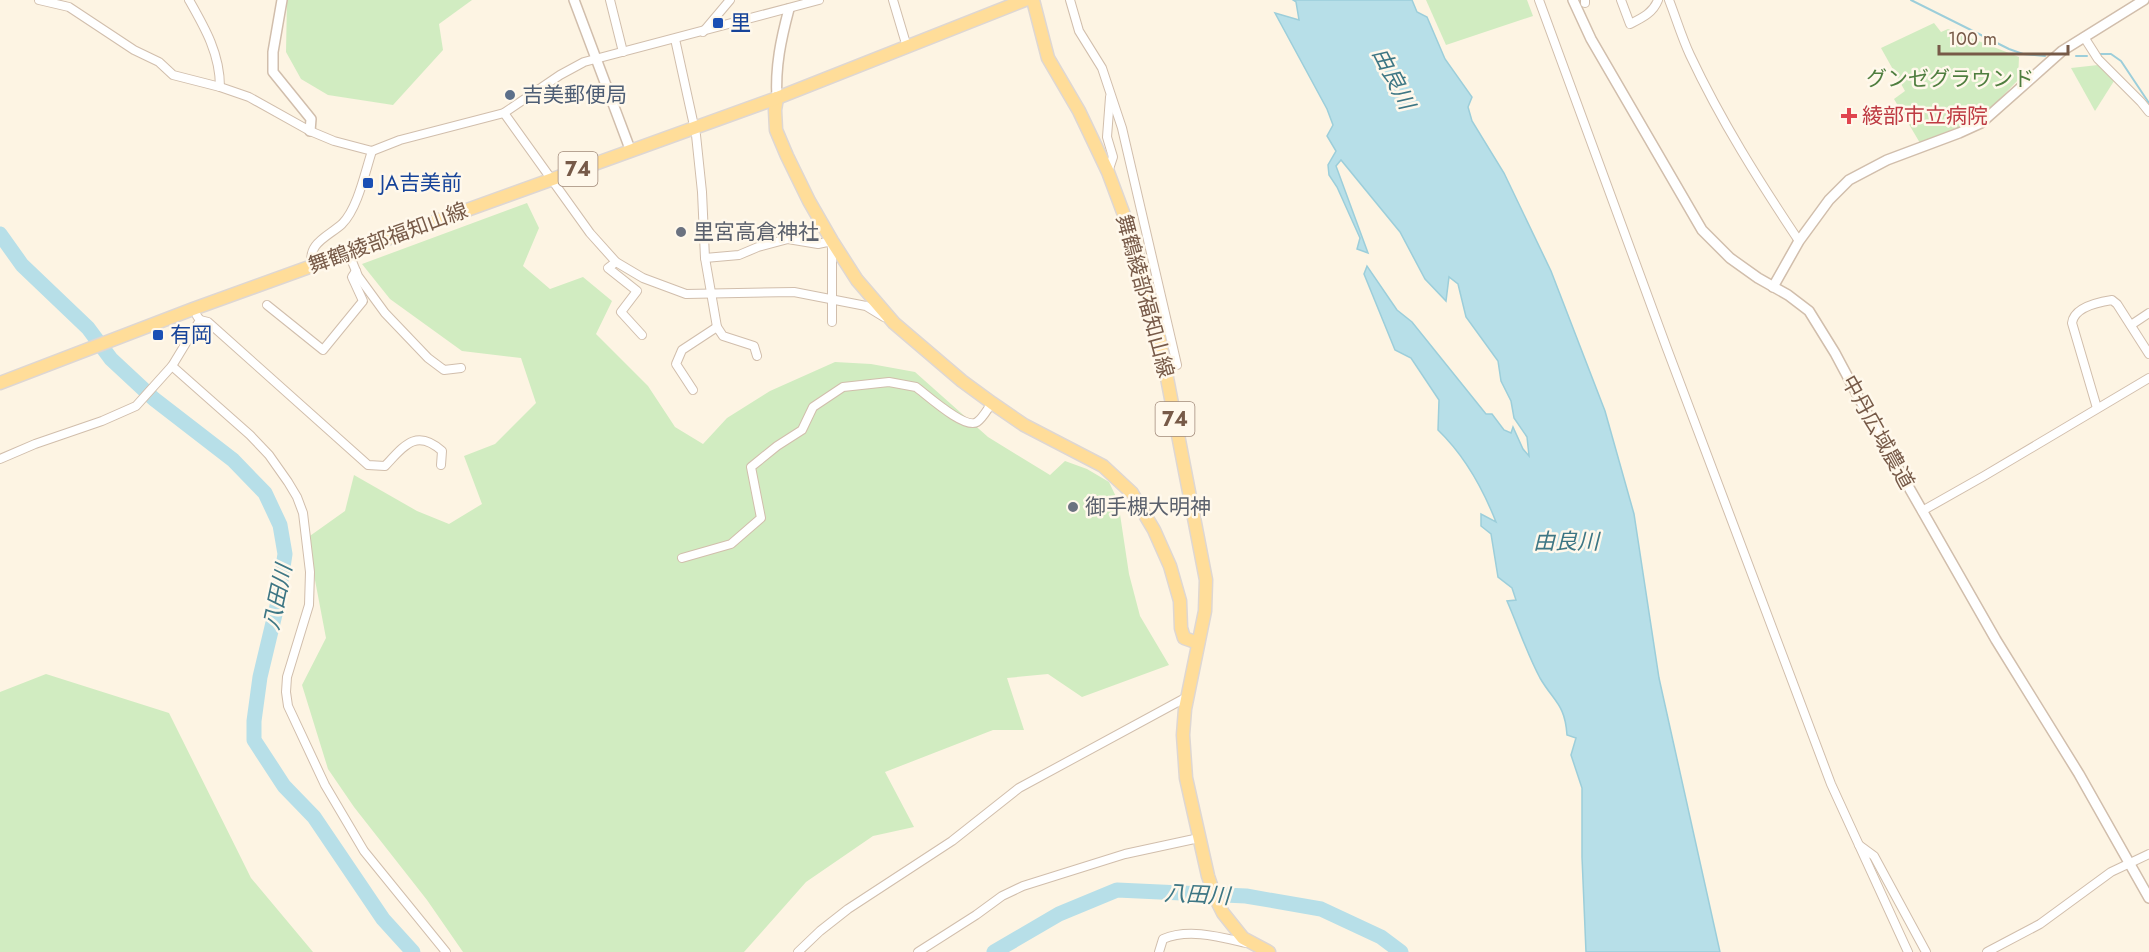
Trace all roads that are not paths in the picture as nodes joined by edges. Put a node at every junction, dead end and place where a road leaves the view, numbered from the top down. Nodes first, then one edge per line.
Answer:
1 (39, 0) edge
2 (189, 0) edge
3 (282, 0) edge
4 (572, 0) edge
5 (610, 0) edge
6 (819, 0) edge
7 (893, 0) edge
8 (1025, 0) edge
9 (1033, 0) edge
10 (1070, 0) edge
11 (1539, 0) edge
12 (1573, 0) edge
13 (1621, 0) edge
14 (1658, 0) edge
15 (1669, 0) edge
16 (2144, 0) edge
17 (725, 2) edge
18 (789, 9) junction
19 (703, 32) junction
20 (2084, 38) junction
21 (675, 39) junction
22 (907, 47) junction
23 (623, 52) junction
24 (597, 59) junction
25 (220, 87) junction
26 (1110, 93) junction
27 (777, 98) junction
28 (2149, 112) edge
29 (504, 113) junction
30 (694, 127) junction
31 (310, 131) junction
32 (630, 149) junction
33 (372, 151) junction
34 (1108, 172) junction
35 (550, 179) junction
36 (832, 241) junction
37 (1799, 241) junction
38 (348, 254) junction
39 (705, 258) junction
40 (616, 262) junction
41 (313, 266) junction
42 (356, 272) junction
43 (1773, 287) junction
44 (712, 293) junction
45 (831, 299) junction
46 (267, 305) dead end
47 (2149, 313) edge
48 (196, 314) junction
49 (832, 322) dead end
50 (894, 323) junction
51 (2132, 325) junction
52 (717, 327) junction
53 (642, 335) dead end
54 (2149, 354) edge
55 (757, 356) dead end
56 (172, 366) junction
57 (1177, 366) dead end
58 (461, 368) dead end
59 (2149, 378) edge
60 (0, 383) edge
61 (693, 390) dead end
62 (992, 403) junction
63 (2097, 408) junction
64 (0, 459) edge
65 (441, 465) dead end
66 (1922, 511) junction
67 (682, 558) dead end
68 (1198, 643) junction
69 (1187, 697) junction
70 (1199, 838) junction
71 (1857, 843) junction
72 (2149, 854) edge
73 (2131, 864) junction
74 (2149, 898) edge
75 (1248, 941) junction
76 (446, 952) edge
77 (798, 952) edge
78 (918, 952) edge
79 (1159, 952) edge
80 (1269, 952) edge
81 (1908, 952) edge
82 (1926, 952) edge
83 (1987, 952) edge

1 - 25 street
2 - 25 street
3 - 31 street
4 - 24 street
5 - 23 street
6 - 18 street
7 - 22 street
8 - 22 main road, 舞鶴綾部福知山線 / 74
9 - 34 main road, 舞鶴綾部福知山線 / 74
10 - 26 street
11 - 71 street
12 - 43 street, 中丹広域農道
13 - 14 street
15 - 37 street
16 - 20 street
17 - 19 street
18 - 19 street
18 - 27 street
19 - 21 street
20 - 28 street
20 - 37 street
21 - 23 street
21 - 30 street
22 - 27 main road, 舞鶴綾部福知山線 / 74
23 - 24 street
24 - 29 street
24 - 32 street
25 - 31 street
26 - 34 street
26 - 57 street
27 - 30 main road, 舞鶴綾部福知山線 / 74
27 - 36 main road
29 - 33 street
29 - 35 street
30 - 32 main road, 舞鶴綾部福知山線 / 74
30 - 39 street
31 - 33 street
32 - 35 main road, 舞鶴綾部福知山線 / 74
33 - 41 street
34 - 68 main road, 舞鶴綾部福知山線 / 74
35 - 38 main road, 舞鶴綾部福知山線 / 74
35 - 40 street
36 - 39 street
36 - 45 street
36 - 50 main road
37 - 43 street
38 - 41 main road, 舞鶴綾部福知山線 / 74
38 - 42 street
39 - 44 street
40 - 44 street
40 - 53 street
41 - 48 main road, 舞鶴綾部福知山線 / 74
42 - 46 street
42 - 58 street
43 - 66 street, 中丹広域農道
44 - 45 street
44 - 52 street
45 - 49 street
45 - 50 street
47 - 51 street
48 - 56 street
48 - 60 main road, 舞鶴綾部福知山線 / 74
48 - 65 street
50 - 62 main road
51 - 54 street
51 - 63 street
52 - 55 street
52 - 61 street
56 - 64 street
56 - 76 street
59 - 63 street
62 - 67 street
62 - 68 main road
63 - 66 street
66 - 73 street, 中丹広域農道
68 - 69 main road, 舞鶴綾部福知山線 / 74
69 - 70 main road, 舞鶴綾部福知山線 / 74
69 - 77 street
70 - 75 main road, 舞鶴綾部福知山線 / 74
70 - 78 street
71 - 81 street
71 - 82 street
72 - 73 street
73 - 74 street, 中丹広域農道
73 - 83 street
75 - 79 street
75 - 80 main road, 舞鶴綾部福知山線 / 74

